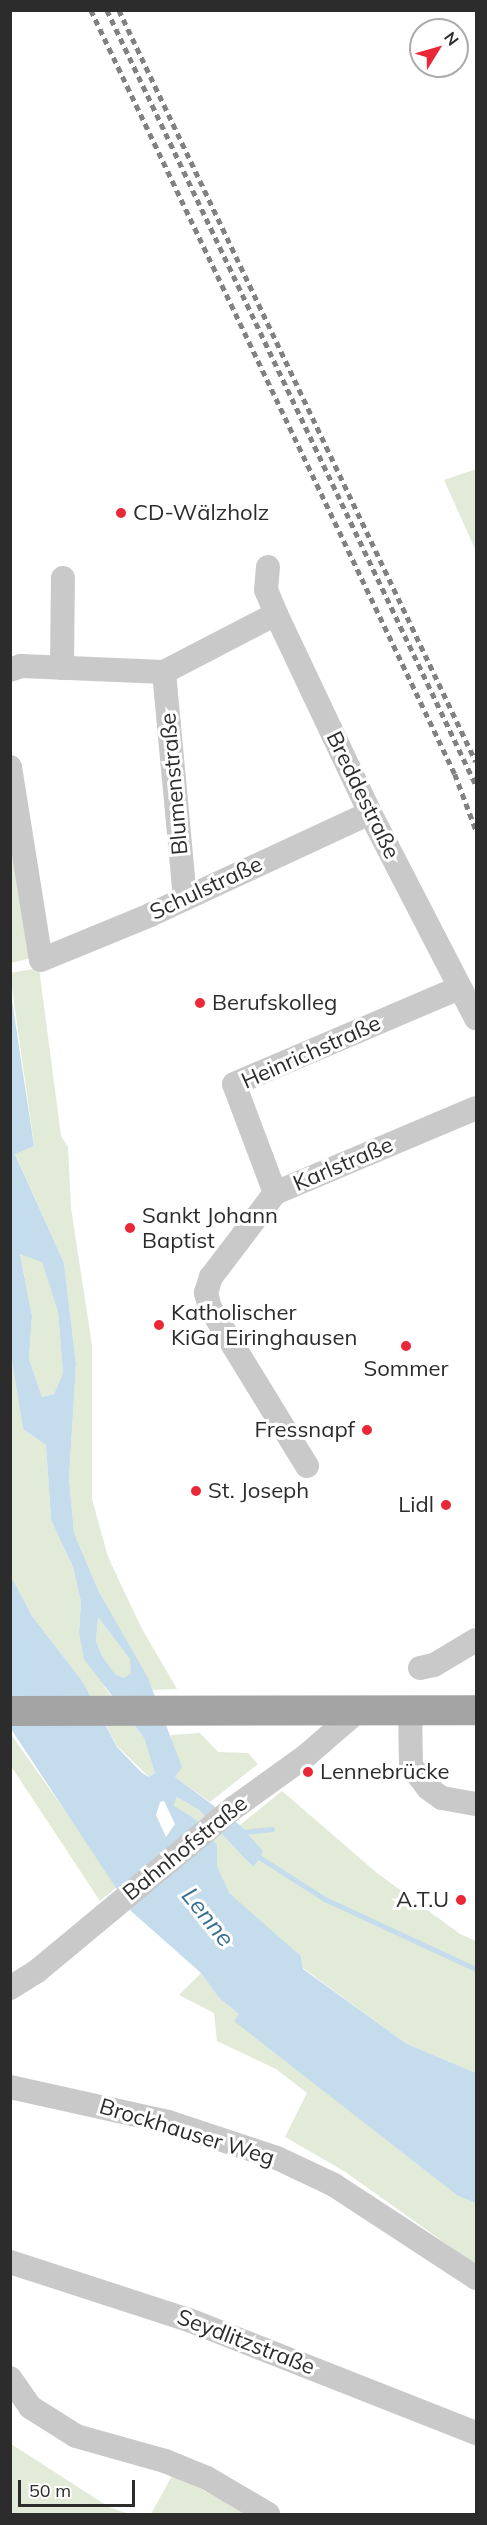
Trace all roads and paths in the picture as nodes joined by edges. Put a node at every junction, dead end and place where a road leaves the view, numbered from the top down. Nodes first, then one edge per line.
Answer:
1 (268, 567) dead end
2 (63, 578) dead end
3 (276, 614) junction
4 (16, 668) edge
5 (62, 668) junction
6 (164, 672) junction
7 (10, 767) edge
8 (370, 813) junction
9 (185, 897) junction
10 (459, 988) junction
11 (477, 1018) edge
12 (477, 1108) edge
13 (275, 1193) junction
14 (307, 1466) dead end
15 (477, 1640) edge
16 (420, 1668) dead end
17 (410, 1708) junction
18 (360, 1709) junction
19 (477, 1710) edge
20 (10, 1711) edge
21 (477, 1803) edge
22 (10, 1988) edge
23 (10, 2087) edge
24 (10, 2262) edge
25 (477, 2277) edge
26 (10, 2378) edge
27 (477, 2433) edge
28 (268, 2514) edge

1 - 3 street, Breddestraße
2 - 5 street
3 - 6 street
3 - 8 street, Breddestraße
4 - 5 street
5 - 6 street
6 - 9 street, Blumenstraße
7 - 9 street, Schulstraße
8 - 9 street, Schulstraße
8 - 10 street, Breddestraße
10 - 11 street, Breddestraße
10 - 13 street, Heinrichstraße
12 - 13 street, Karlstraße
13 - 14 street, Karlstraße
15 - 16 street
17 - 18 main road
17 - 19 main road
17 - 21 street
18 - 20 main road
18 - 22 street, Bahnhofstraße
23 - 25 street, Brockhauser Weg
24 - 27 street, Seydlitzstraße
26 - 28 street

